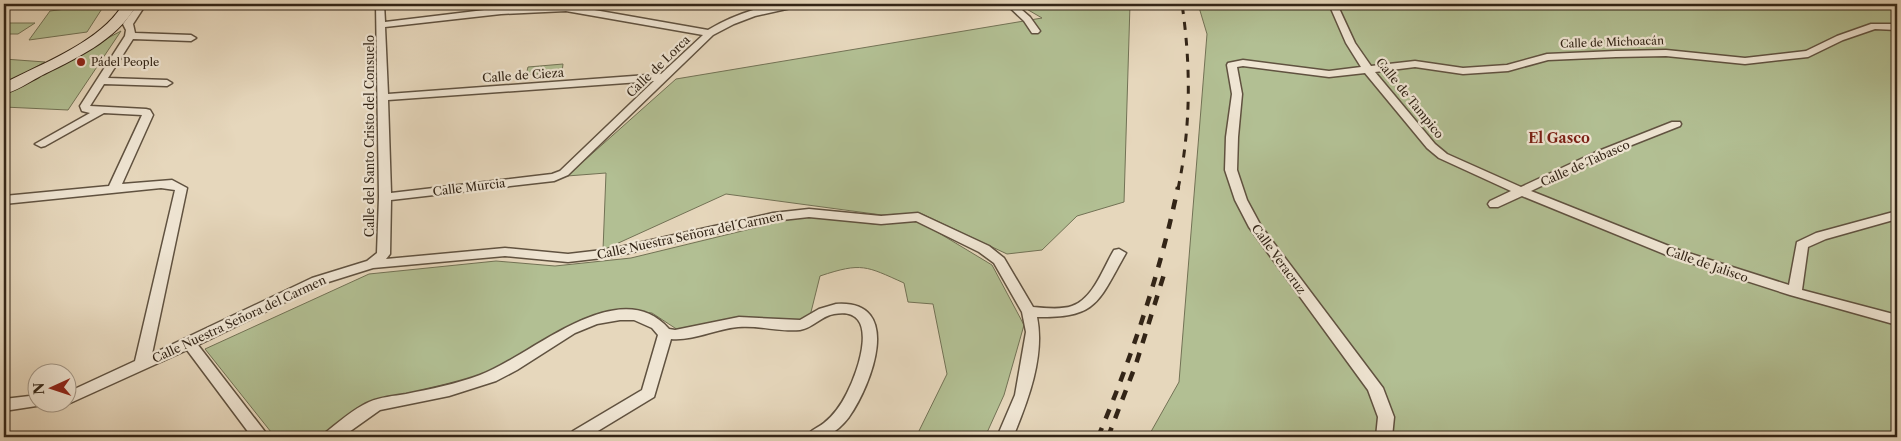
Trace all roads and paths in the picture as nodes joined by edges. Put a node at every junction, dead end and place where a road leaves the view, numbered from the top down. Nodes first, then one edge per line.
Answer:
1 (130, 4) edge
2 (142, 4) edge
3 (380, 4) edge
4 (577, 4) edge
5 (797, 4) edge
6 (1010, 4) edge
7 (1333, 4) edge
8 (566, 8) junction
9 (382, 25) junction
10 (1897, 27) edge
11 (1035, 31) dead end
12 (710, 33) junction
13 (130, 36) junction
14 (191, 38) dead end
15 (1234, 63) joint
16 (1368, 70) junction
17 (666, 77) junction
18 (100, 81) junction
19 (167, 83) dead end
20 (4, 89) edge
21 (382, 97) junction
22 (101, 111) junction
23 (1676, 124) dead end
24 (41, 144) dead end
25 (554, 177) joint
26 (114, 188) junction
27 (1523, 191) junction
28 (385, 197) junction
29 (7, 200) edge
30 (1494, 204) dead end
31 (4, 212) edge
32 (1897, 215) edge
33 (1118, 252) dead end
34 (372, 264) junction
35 (1795, 292) junction
36 (1029, 312) junction
37 (1897, 320) edge
38 (665, 334) junction
39 (189, 343) junction
40 (142, 364) junction
41 (78, 393) edge
42 (28, 402) edge
43 (4, 405) edge
44 (262, 437) edge
45 (331, 437) edge
46 (578, 437) edge
47 (814, 437) edge
48 (1005, 437) edge
49 (1384, 437) edge

1 - 20 main road
2 - 13 street
3 - 9 street, Calle del Santo Cristo del Consuelo
4 - 8 street
5 - 12 street, Calle de Lorca
6 - 11 street
7 - 16 street, Calle de Tampico
8 - 9 street
8 - 12 street
9 - 21 street, Calle del Santo Cristo del Consuelo
10 - 16 street, Calle de Michoacán
12 - 17 street, Calle de Lorca
13 - 14 street
13 - 18 street
15 - 16 street, Calle de Michoacán
15 - 49 street, Calle Veracruz
16 - 27 street, Calle de Tampico
17 - 21 street, Calle de Cieza
17 - 25 street, Calle de Lorca
18 - 19 street
18 - 22 street
21 - 28 street, Calle del Santo Cristo del Consuelo
22 - 24 street
22 - 26 street
23 - 27 street, Calle de Tabasco
25 - 28 street, Calle Murcia
26 - 29 street
26 - 40 street
27 - 30 street, Calle de Tabasco
27 - 35 street, Calle de Jalisco
28 - 34 street, Calle del Santo Cristo del Consuelo
29 - 31 street
32 - 35 street
33 - 36 street
34 - 36 street, Calle Nuestra Señora del Carmen
34 - 39 street, Calle Nuestra Señora del Carmen
35 - 37 street, Calle de Jalisco
36 - 48 street
38 - 45 street
38 - 46 street
38 - 47 street
39 - 40 street, Calle Nuestra Señora del Carmen
39 - 44 street
40 - 41 street, Calle Nuestra Señora del Carmen
42 - 43 street

